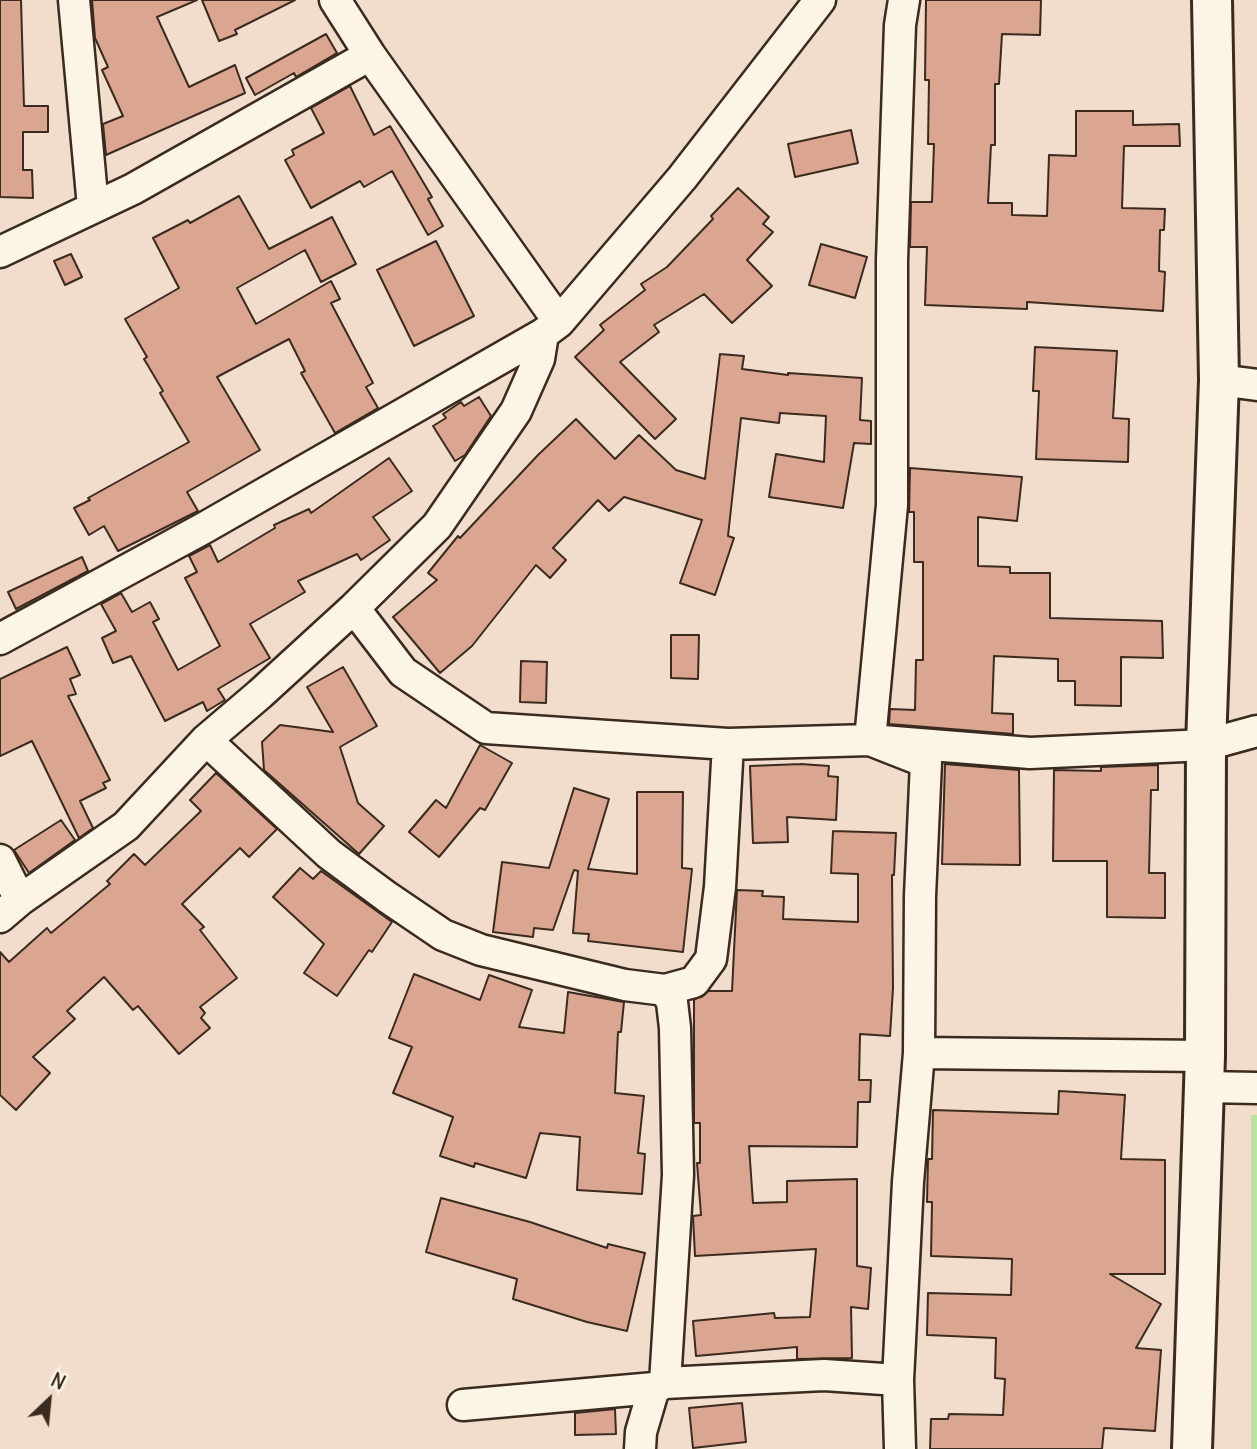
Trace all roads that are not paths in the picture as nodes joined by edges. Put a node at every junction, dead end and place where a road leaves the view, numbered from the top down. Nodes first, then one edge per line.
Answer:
1 (74, 0) edge
2 (335, 0) edge
3 (821, 0) edge
4 (904, 0) edge
5 (1212, 0) edge
6 (370, 55) junction
7 (93, 207) junction
8 (0, 252) edge
9 (551, 328) junction
10 (1219, 380) junction
11 (1257, 385) edge
12 (354, 608) junction
13 (3, 630) edge
14 (1257, 731) edge
15 (206, 740) junction
16 (870, 740) junction
17 (728, 744) junction
18 (1206, 745) junction
19 (0, 860) edge
20 (10, 909) edge
21 (665, 990) junction
22 (919, 1054) junction
23 (1205, 1072) junction
24 (1257, 1088) edge
25 (898, 1380) junction
26 (659, 1386) junction
27 (463, 1405) dead end
28 (640, 1449) edge
29 (900, 1449) edge
30 (1192, 1449) edge

1 - 7 street
2 - 6 street
3 - 9 street
4 - 16 street
5 - 10 main road
6 - 7 street
6 - 9 street
7 - 8 street
9 - 12 street
9 - 13 street
10 - 11 street
10 - 18 main road
12 - 15 street
12 - 17 street
14 - 18 street
15 - 20 street
15 - 21 street
16 - 17 street
16 - 18 street
16 - 22 street
17 - 21 street
18 - 23 main road
19 - 20 street
21 - 26 street
22 - 23 street
22 - 25 street
23 - 24 street
23 - 30 main road
25 - 26 street
25 - 29 street
26 - 27 street
26 - 28 street

